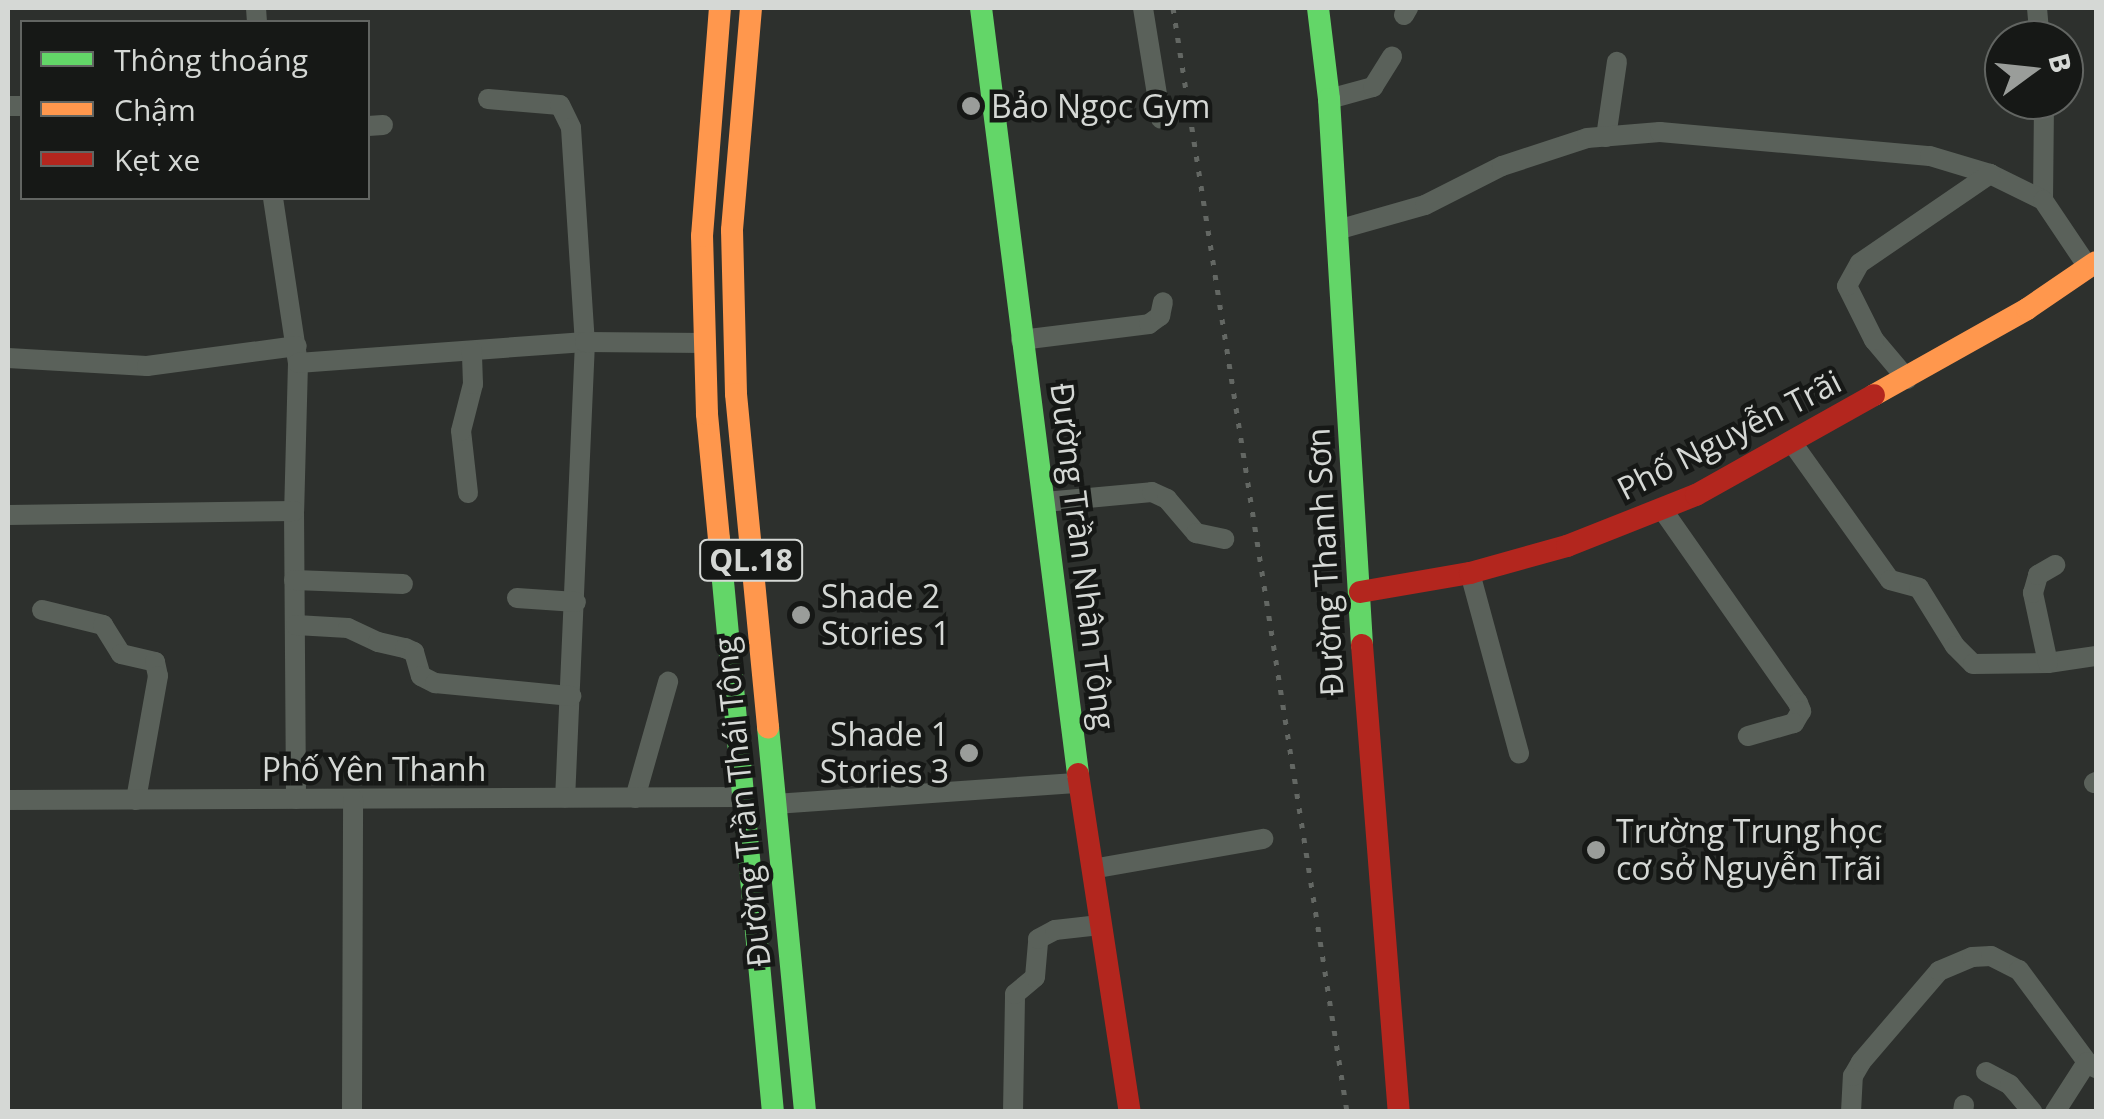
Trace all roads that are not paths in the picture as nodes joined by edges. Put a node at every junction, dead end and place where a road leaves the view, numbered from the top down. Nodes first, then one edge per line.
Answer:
1 (720, 8) edge
2 (751, 8) edge
3 (981, 8) edge
4 (1143, 8) edge
5 (1318, 8) edge
6 (1392, 56) dead end
7 (1617, 62) dead end
8 (488, 99) dead end
9 (1329, 99) junction
10 (1162, 118) dead end
11 (2044, 120) edge
12 (1606, 137) junction
13 (1990, 174) junction
14 (274, 200) edge
15 (2043, 200) junction
16 (1337, 230) junction
17 (2092, 264) edge
18 (1163, 302) dead end
19 (1021, 340) junction
20 (585, 342) junction
21 (705, 342) junction
22 (472, 351) junction
23 (298, 354) junction
24 (8, 358) edge
25 (1906, 379) junction
26 (1794, 444) junction
27 (468, 493) dead end
28 (1044, 502) junction
29 (1662, 510) junction
30 (294, 511) junction
31 (8, 515) edge
32 (1224, 539) dead end
33 (750, 550) junction
34 (720, 554) junction
35 (2055, 565) dead end
36 (1470, 573) junction
37 (294, 580) junction
38 (403, 584) dead end
39 (1360, 592) junction
40 (517, 598) dead end
41 (576, 602) junction
42 (42, 610) dead end
43 (296, 625) junction
44 (2096, 656) edge
45 (2048, 663) junction
46 (668, 682) dead end
47 (570, 696) junction
48 (1748, 736) dead end
49 (1518, 753) dead end
50 (1079, 783) junction
51 (741, 797) junction
52 (565, 798) junction
53 (635, 798) junction
54 (296, 799) junction
55 (353, 799) junction
56 (8, 800) edge
57 (136, 800) junction
58 (775, 804) junction
59 (1264, 839) dead end
60 (1092, 869) junction
61 (1100, 925) junction
62 (2092, 1065) edge
63 (1986, 1072) dead end
64 (352, 1112) edge
65 (773, 1112) edge
66 (805, 1112) edge
67 (1013, 1112) edge
68 (1130, 1112) edge
69 (1399, 1112) edge
70 (1851, 1112) edge
71 (2033, 1112) edge
72 (2055, 1112) edge

1 - 21 main road, Đường Trần Thái Tông / QL.18
2 - 33 main road, Đường Trần Thái Tông / QL.18
3 - 19 main road, Đường Trần Nhân Tông
4 - 10 street
5 - 9 main road, Đường Thanh Sơn
6 - 9 street
7 - 12 street
8 - 20 street
9 - 16 main road, Đường Thanh Sơn
11 - 15 street
12 - 13 street
12 - 16 street
13 - 15 street
13 - 25 street
14 - 23 street
15 - 17 street
16 - 39 main road, Đường Thanh Sơn
17 - 25 main road, Phố Nguyễn Trãi
18 - 19 street
19 - 28 main road, Đường Trần Nhân Tông
20 - 21 street
20 - 22 street
20 - 41 street
21 - 34 main road, Đường Trần Thái Tông / QL.18
22 - 23 street
22 - 27 street
23 - 24 street
23 - 30 street
25 - 26 main road, Phố Nguyễn Trãi
26 - 29 main road, Phố Nguyễn Trãi
26 - 45 street
28 - 32 street
28 - 50 main road, Đường Trần Nhân Tông
29 - 36 main road, Phố Nguyễn Trãi
29 - 48 street
30 - 31 street
30 - 37 street
33 - 34 main road
33 - 58 main road, Đường Trần Thái Tông / QL.18
34 - 51 main road, Đường Trần Thái Tông / QL.18
35 - 45 street
36 - 39 main road, Phố Nguyễn Trãi
36 - 49 street
37 - 38 street
37 - 43 street
39 - 69 main road, Đường Thanh Sơn
40 - 41 street
41 - 47 street
42 - 57 street
43 - 47 street
43 - 54 street
44 - 45 street
46 - 53 street
47 - 52 street
50 - 58 street
50 - 60 main road, Đường Trần Nhân Tông
51 - 53 street, Phố Yên Thanh
51 - 65 main road, Đường Trần Thái Tông / QL.18
52 - 53 street, Phố Yên Thanh
52 - 55 street, Phố Yên Thanh
54 - 55 street, Phố Yên Thanh
54 - 57 street, Phố Yên Thanh
55 - 64 street
56 - 57 street, Phố Yên Thanh
58 - 66 main road, Đường Trần Thái Tông / QL.18
59 - 60 street
60 - 61 main road, Đường Trần Nhân Tông
61 - 67 street
61 - 68 main road, Đường Trần Nhân Tông
62 - 70 street
62 - 72 street
63 - 71 street

